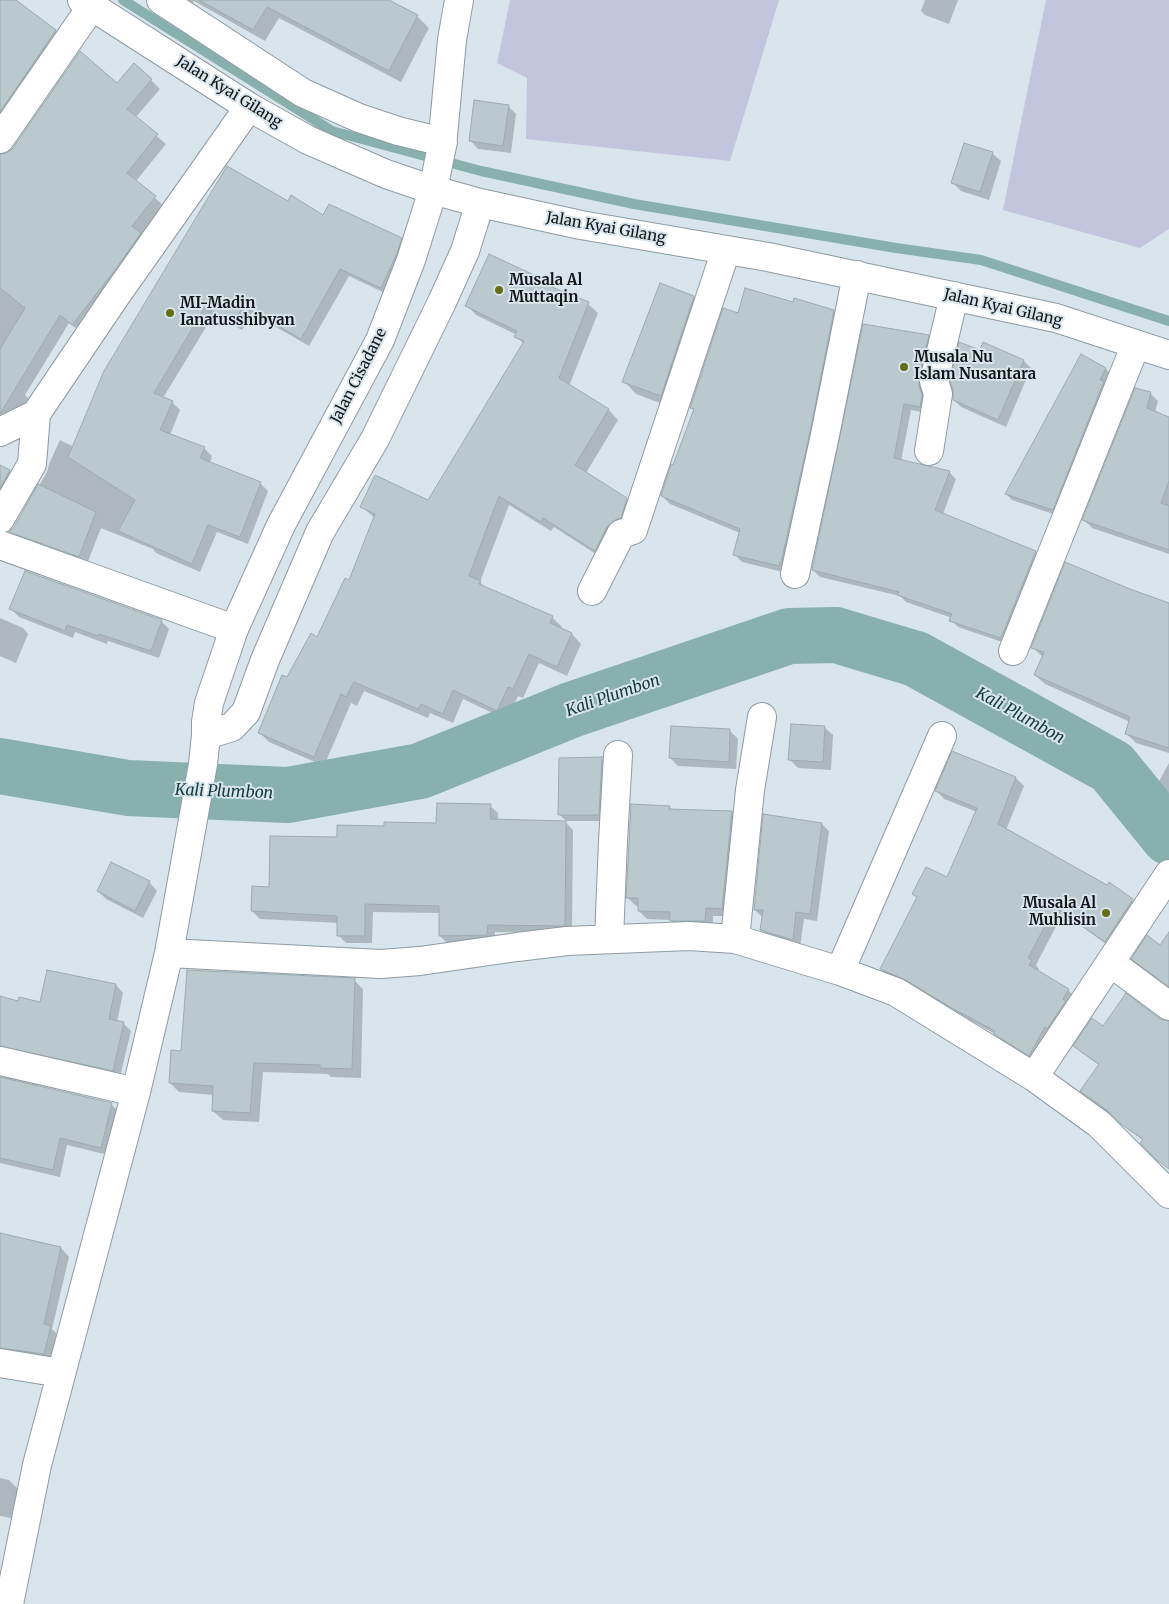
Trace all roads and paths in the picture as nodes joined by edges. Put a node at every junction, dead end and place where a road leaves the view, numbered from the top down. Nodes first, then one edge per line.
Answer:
1 (161, 0) edge
2 (459, 0) edge
3 (105, 7) edge
4 (249, 107) junction
5 (319, 122) junction
6 (0, 139) edge
7 (438, 162) junction
8 (480, 203) junction
9 (726, 250) junction
10 (857, 276) junction
11 (954, 296) junction
12 (1136, 344) junction
13 (1169, 355) edge
14 (36, 414) junction
15 (0, 432) edge
16 (929, 451) dead end
17 (0, 519) edge
18 (0, 545) edge
19 (795, 574) dead end
20 (592, 591) dead end
21 (234, 629) junction
22 (1014, 651) dead end
23 (762, 716) dead end
24 (206, 735) junction
25 (942, 736) dead end
26 (618, 754) dead end
27 (1169, 874) edge
28 (609, 939) junction
29 (735, 940) junction
30 (169, 953) junction
31 (1111, 963) junction
32 (840, 972) junction
33 (1169, 1006) edge
34 (0, 1061) edge
35 (1034, 1077) junction
36 (136, 1092) junction
37 (1167, 1186) edge
38 (0, 1363) edge
39 (61, 1373) junction
40 (8, 1591) edge

1 - 5 street
2 - 7 street, Jalan Cisadane
3 - 4 street, Jalan Kyai Gilang
3 - 6 street
4 - 5 street, Jalan Kyai Gilang
4 - 14 street
5 - 7 street
5 - 7 street, Jalan Kyai Gilang
7 - 8 street, Jalan Kyai Gilang
7 - 21 street, Jalan Cisadane
8 - 9 street, Jalan Kyai Gilang
8 - 24 street
9 - 10 street, Jalan Kyai Gilang
9 - 20 street
10 - 11 street, Jalan Kyai Gilang
10 - 19 street
11 - 12 street, Jalan Kyai Gilang
11 - 16 street
12 - 13 street, Jalan Kyai Gilang
12 - 22 street
14 - 15 street
14 - 17 street
18 - 21 street
21 - 24 street, Jalan Cisadane
23 - 29 street
24 - 30 street, Jalan Cisadane
25 - 32 street
26 - 28 street
27 - 31 street
28 - 29 street
28 - 30 street
29 - 32 street
30 - 36 street, Jalan Cisadane
31 - 33 street
31 - 35 street
32 - 35 street
34 - 36 street
35 - 37 street
36 - 39 street, Jalan Cisadane
38 - 39 street
39 - 40 street, Jalan Cisadane

